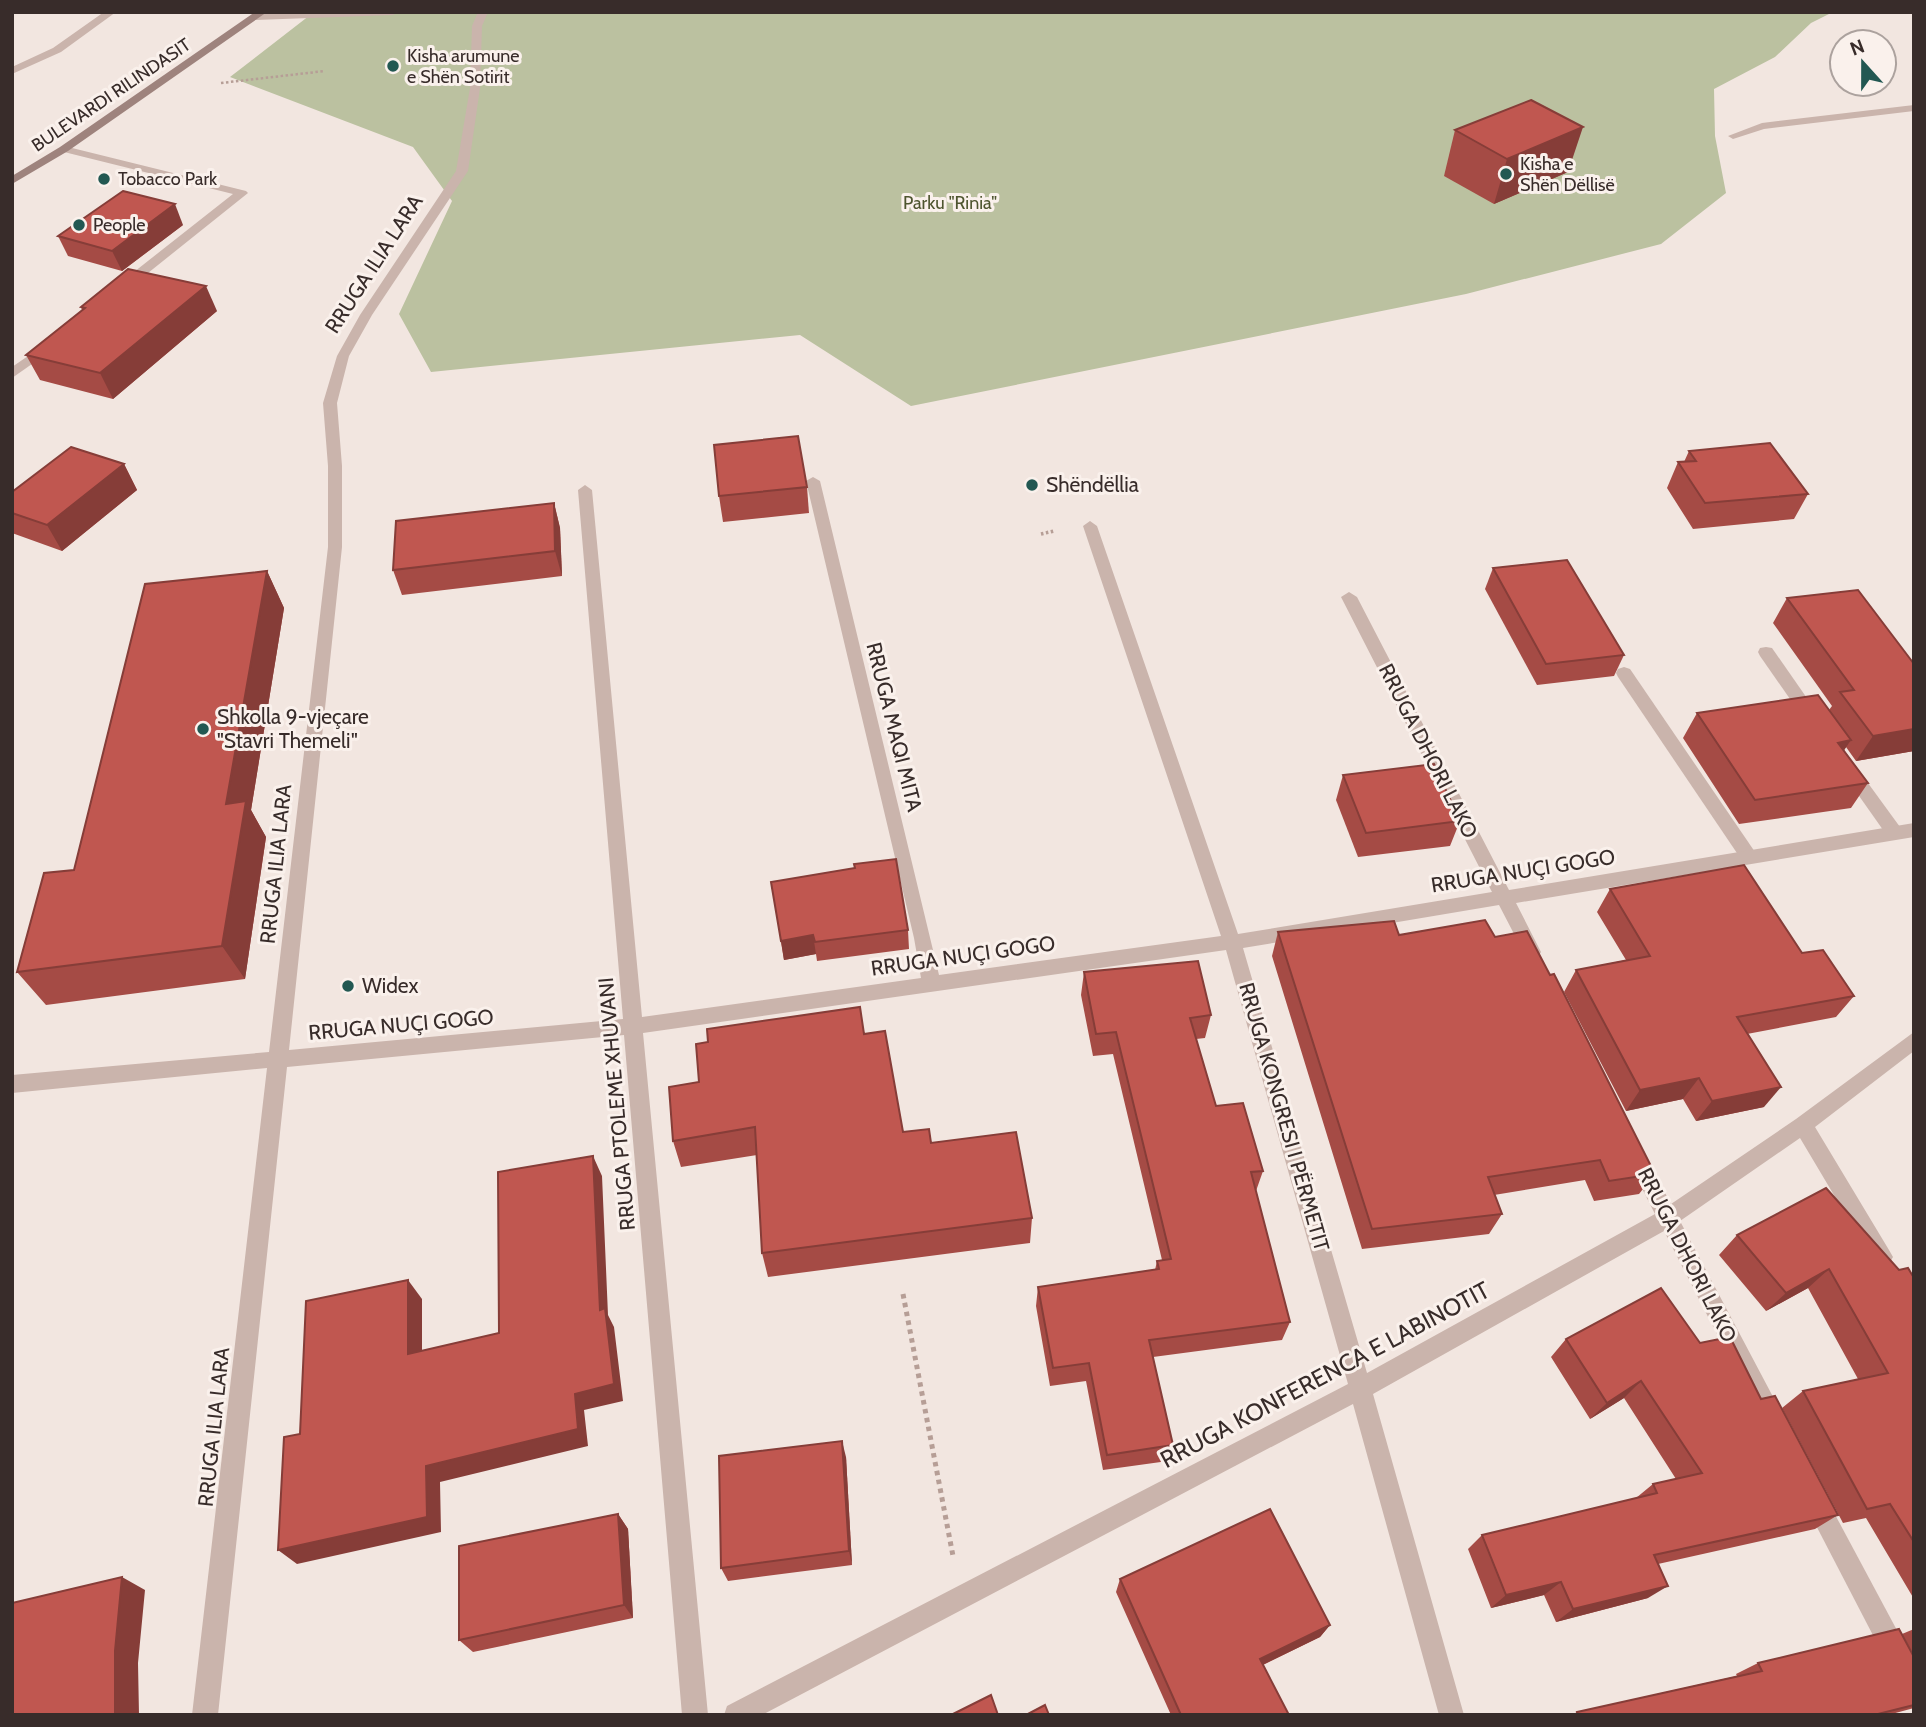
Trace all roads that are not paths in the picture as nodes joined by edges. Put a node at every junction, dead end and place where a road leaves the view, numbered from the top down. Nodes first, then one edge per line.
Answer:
1 (111, 12) edge
2 (393, 12) edge
3 (483, 12) edge
4 (259, 15) edge
5 (12, 71) edge
6 (1914, 108) edge
7 (1733, 136) dead end
8 (64, 149) junction
9 (12, 181) edge
10 (111, 296) edge
11 (56, 339) edge
12 (12, 374) edge
13 (813, 481) dead end
14 (584, 489) dead end
15 (1090, 526) dead end
16 (1349, 597) dead end
17 (1766, 652) dead end
18 (1624, 673) edge
19 (1822, 731) edge
20 (1838, 753) edge
21 (1914, 830) edge
22 (1894, 832) junction
23 (1749, 857) junction
24 (1503, 897) junction
25 (1233, 942) junction
26 (1538, 965) edge
27 (931, 982) junction
28 (632, 1026) junction
29 (1914, 1040) edge
30 (278, 1059) junction
31 (12, 1084) edge
32 (1803, 1125) junction
33 (1630, 1145) edge
34 (1667, 1217) junction
35 (1893, 1276) edge
36 (1362, 1388) junction
37 (1784, 1440) edge
38 (1810, 1490) edge
39 (1914, 1688) edge
40 (205, 1715) edge
41 (695, 1715) edge
42 (736, 1715) edge
43 (1452, 1715) edge

1 - 5 street
2 - 4 street
3 - 30 street, RRUGA ILIA LARA
4 - 8 main road, BULEVARDI RILINDASIT
6 - 7 street
8 - 9 main road, BULEVARDI RILINDASIT
8 - 10 street
11 - 12 street
13 - 27 street, RRUGA MAQI MITA
14 - 28 street, RRUGA PTOLEME XHUVANI
15 - 25 street, RRUGA KONGRESI I PËRMETIT
16 - 24 street, RRUGA DHORI LAKO
17 - 19 street
18 - 23 street
20 - 22 street
21 - 22 street, RRUGA NUÇI GOGO
22 - 23 street, RRUGA NUÇI GOGO
23 - 24 street, RRUGA NUÇI GOGO
24 - 25 street, RRUGA NUÇI GOGO
24 - 26 street, RRUGA DHORI LAKO
25 - 27 street, RRUGA NUÇI GOGO
25 - 36 street, RRUGA KONGRESI I PËRMETIT
27 - 28 street, RRUGA NUÇI GOGO
28 - 30 street, RRUGA NUÇI GOGO
28 - 41 street, RRUGA PTOLEME XHUVANI
29 - 32 street, RRUGA KONFERENCA E LABINOTIT
30 - 31 street, RRUGA NUÇI GOGO
30 - 40 street, RRUGA ILIA LARA
32 - 34 street, RRUGA KONFERENCA E LABINOTIT
32 - 35 street
33 - 34 street, RRUGA DHORI LAKO
34 - 36 street, RRUGA KONFERENCA E LABINOTIT
34 - 37 street, RRUGA DHORI LAKO
36 - 42 street, RRUGA KONFERENCA E LABINOTIT
36 - 43 street, RRUGA KONGRESI I PËRMETIT
38 - 39 street

